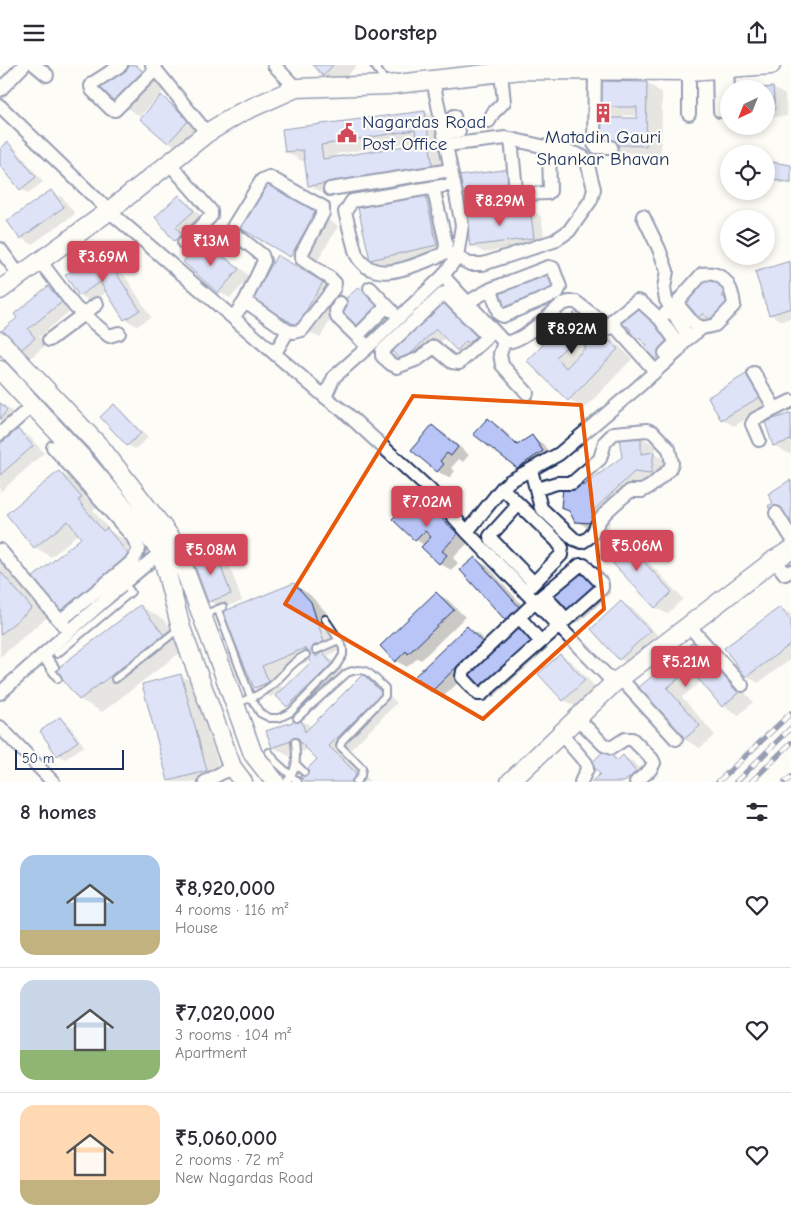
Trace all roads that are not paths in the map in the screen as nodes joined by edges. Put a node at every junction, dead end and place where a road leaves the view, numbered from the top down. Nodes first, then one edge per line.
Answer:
1 (24, 65) edge
2 (36, 65) edge
3 (120, 65) edge
4 (274, 65) edge
5 (374, 65) edge
6 (771, 65) edge
7 (154, 67) edge
8 (529, 68) edge
9 (574, 68) edge
10 (689, 68) edge
11 (723, 69) junction
12 (595, 70) junction
13 (501, 73) junction
14 (47, 75) dead end
15 (433, 80) junction
16 (723, 80) edge
17 (388, 85) junction
18 (296, 88) junction
19 (1, 91) edge
20 (0, 105) edge
21 (690, 114) dead end
22 (454, 116) dead end
23 (489, 121) dead end
24 (207, 133) junction
25 (451, 135) junction
26 (511, 139) junction
27 (611, 147) dead end
28 (549, 148) junction
29 (169, 163) junction
30 (451, 170) junction
31 (454, 184) junction
32 (433, 187) junction
33 (330, 189) dead end
34 (109, 211) junction
35 (643, 216) dead end
36 (184, 243) dead end
37 (0, 249) edge
38 (445, 251) junction
39 (457, 257) junction
40 (40, 261) junction
41 (20, 276) junction
42 (443, 276) junction
43 (370, 288) dead end
44 (491, 289) junction
45 (0, 290) edge
46 (432, 296) junction
47 (245, 301) junction
48 (340, 303) dead end
49 (468, 303) junction
50 (97, 304) dead end
51 (388, 306) junction
52 (675, 310) junction
53 (83, 315) junction
54 (233, 318) junction
55 (405, 318) junction
56 (660, 319) junction
57 (610, 328) dead end
58 (702, 328) junction
59 (288, 331) junction
60 (118, 333) dead end
61 (357, 336) junction
62 (49, 340) dead end
63 (0, 341) edge
64 (685, 341) junction
65 (504, 342) junction
66 (368, 347) junction
67 (275, 353) junction
68 (653, 369) junction
69 (0, 370) edge
70 (754, 373) dead end
71 (528, 393) dead end
72 (325, 397) junction
73 (791, 401) edge
74 (32, 407) junction
75 (775, 409) junction
76 (601, 419) junction
77 (614, 433) junction
78 (0, 434) edge
79 (759, 440) dead end
80 (53, 447) dead end
81 (77, 463) junction
82 (531, 470) junction
83 (502, 488) junction
84 (537, 489) junction
85 (519, 504) junction
86 (114, 507) junction
87 (776, 513) dead end
88 (467, 532) junction
89 (791, 537) edge
90 (167, 547) junction
91 (791, 549) edge
92 (0, 550) edge
93 (774, 560) junction
94 (791, 571) edge
95 (529, 587) junction
96 (540, 598) junction
97 (214, 611) junction
98 (520, 617) junction
99 (325, 619) dead end
100 (60, 621) junction
101 (563, 623) junction
102 (83, 626) junction
103 (689, 626) junction
104 (181, 628) junction
105 (69, 632) junction
106 (339, 640) junction
107 (541, 642) junction
108 (316, 650) dead end
109 (48, 655) junction
110 (306, 655) dead end
111 (55, 667) dead end
112 (58, 679) dead end
113 (115, 679) dead end
114 (617, 681) junction
115 (742, 685) dead end
116 (0, 693) edge
117 (251, 698) junction
118 (234, 704) junction
119 (297, 718) dead end
120 (578, 719) junction
121 (0, 727) edge
122 (561, 734) junction
123 (676, 739) dead end
124 (295, 743) dead end
125 (269, 752) dead end
126 (296, 764) junction
127 (232, 767) junction
128 (304, 772) dead end
129 (292, 776) junction
130 (53, 782) edge
131 (205, 782) edge
132 (243, 782) edge
133 (275, 782) edge
134 (286, 782) edge
135 (298, 782) edge
136 (356, 782) edge
137 (510, 782) edge
138 (581, 782) edge
139 (636, 782) edge

1 - 19 street
2 - 14 street
3 - 7 street
4 - 18 street
5 - 17 lane
6 - 11 main road
7 - 24 street
8 - 9 main road
8 - 13 main road
9 - 12 main road
10 - 11 main road
10 - 12 main road
10 - 21 street
11 - 16 street
12 - 27 street
13 - 15 main road
13 - 23 street
15 - 17 main road
15 - 25 street
17 - 18 main road
18 - 24 main road
20 - 34 street
22 - 25 street
24 - 29 main road
25 - 26 street
25 - 30 street
26 - 28 street
26 - 28 street
28 - 39 street
29 - 34 main road
29 - 36 street
30 - 31 street
30 - 33 street
31 - 32 street
31 - 39 street
32 - 38 street
32 - 38 street
34 - 40 main road
34 - 54 street
35 - 52 street
37 - 41 street
38 - 39 street
39 - 42 street
40 - 41 main road
40 - 53 street
41 - 45 main road
42 - 46 street
42 - 49 street
43 - 51 street
44 - 44 street
44 - 49 street
46 - 55 street
46 - 55 street
47 - 54 street
47 - 59 street
47 - 59 street
48 - 61 street
49 - 65 street
50 - 53 street
51 - 55 street
51 - 61 street
52 - 56 street
52 - 58 street
52 - 58 street
52 - 64 street
53 - 60 street
53 - 62 street
54 - 67 street
55 - 66 street
56 - 68 street
56 - 68 street
57 - 65 street
58 - 64 street
59 - 67 street
61 - 66 street
63 - 90 main road
64 - 68 street
65 - 71 street
66 - 72 street
67 - 72 street
68 - 76 street
69 - 74 main road
70 - 75 street
72 - 88 street
73 - 75 street
74 - 78 street
74 - 81 main road
75 - 79 street
76 - 77 street
76 - 82 street
77 - 84 street
77 - 84 street
80 - 81 street
81 - 86 main road
82 - 83 street
82 - 84 street
83 - 85 street
83 - 88 street
85 - 95 street
85 - 95 street
86 - 90 main road
86 - 100 street
87 - 89 street
88 - 95 street
90 - 97 main road
90 - 102 street
90 - 104 main road
91 - 93 main road
92 - 100 street
93 - 94 street
93 - 103 main road
95 - 96 street
96 - 98 street
96 - 101 street
96 - 101 street
97 - 117 lane
97 - 118 main road
98 - 107 street
98 - 107 street
99 - 106 lane
100 - 105 street
101 - 107 street
101 - 114 street
102 - 105 street
102 - 109 lane
103 - 114 main road
103 - 115 street
104 - 113 lane
104 - 127 main road
105 - 109 street
106 - 108 lane
106 - 117 lane
109 - 111 lane
109 - 112 lane
109 - 116 street
110 - 117 lane
114 - 120 main road
114 - 123 street
117 - 118 lane
118 - 133 main road
119 - 136 lane
120 - 122 main road
120 - 139 street
121 - 130 street
122 - 137 main road
122 - 138 street
124 - 126 lane
125 - 129 lane
126 - 128 lane
126 - 129 lane
127 - 131 street
127 - 132 main road
129 - 134 lane
129 - 135 lane

